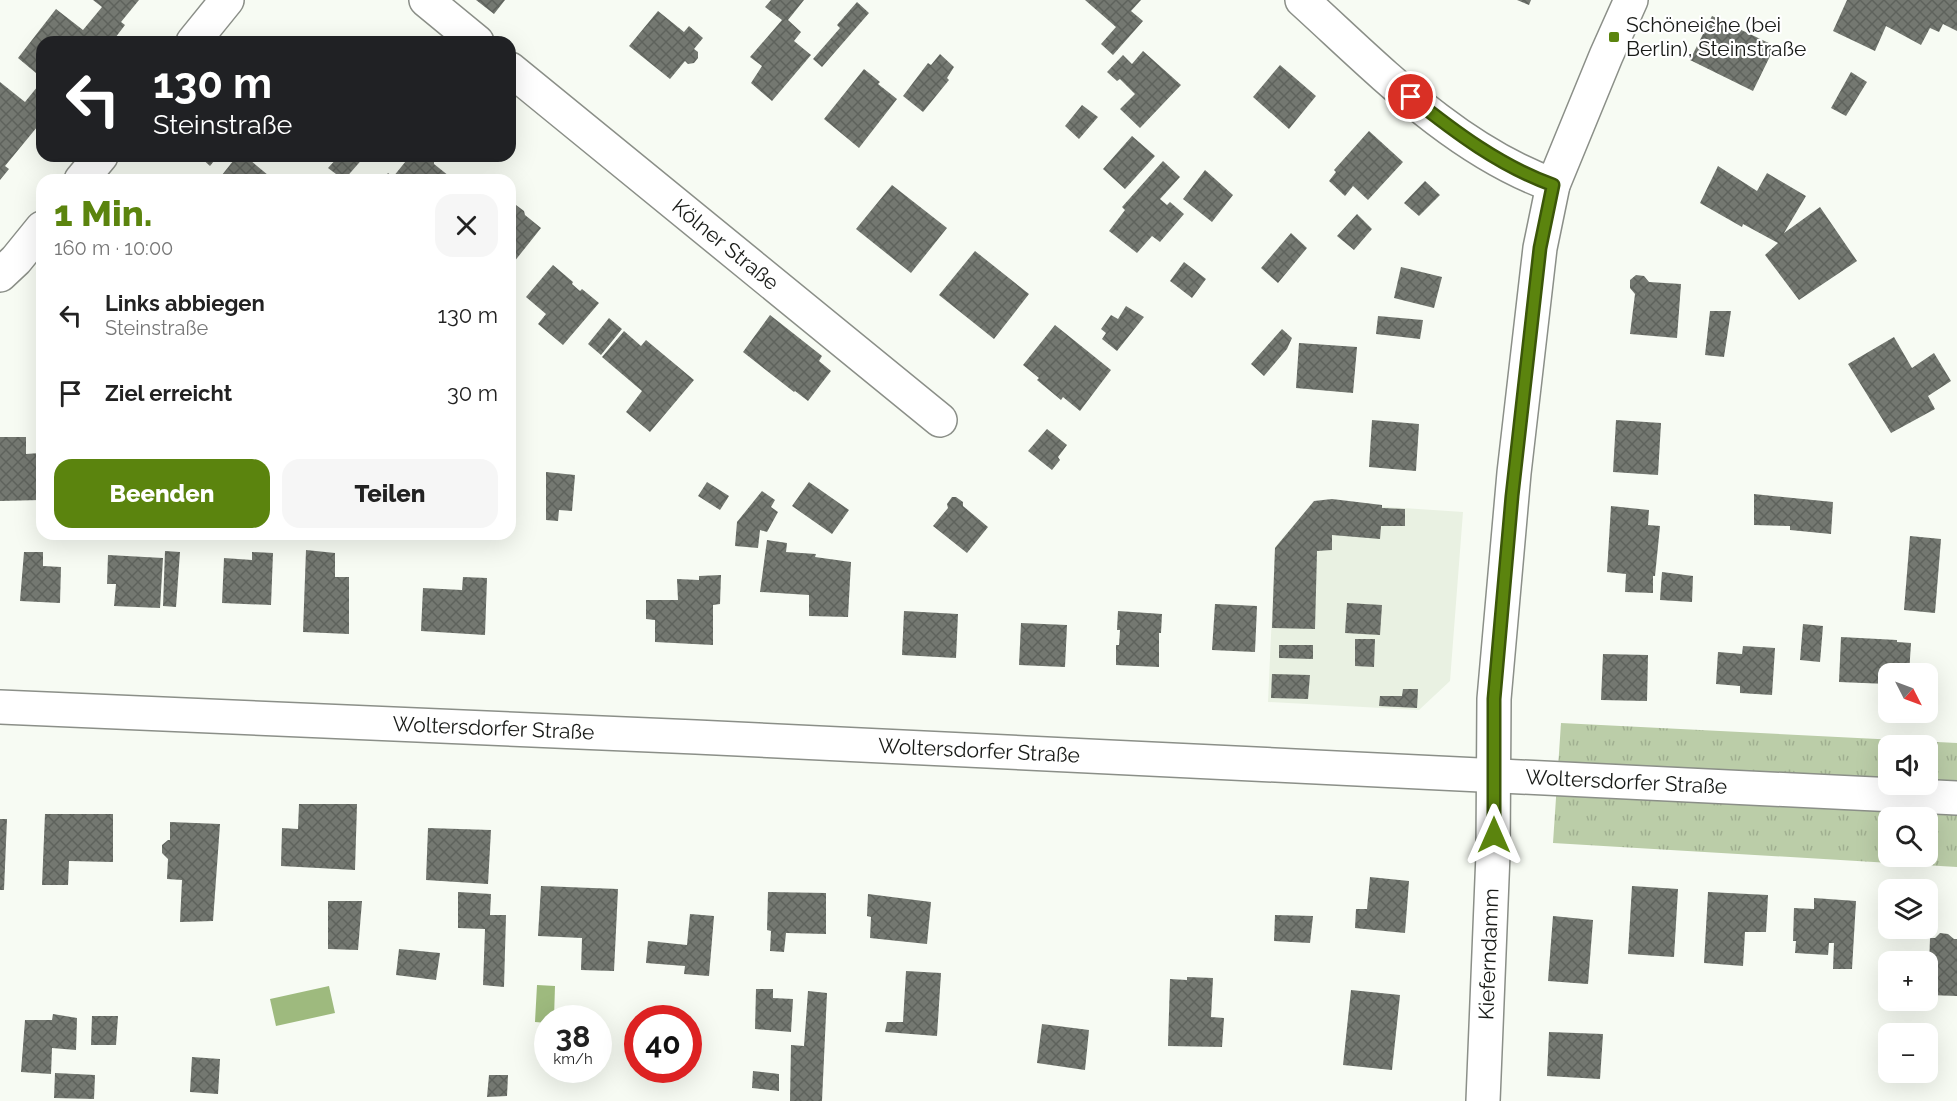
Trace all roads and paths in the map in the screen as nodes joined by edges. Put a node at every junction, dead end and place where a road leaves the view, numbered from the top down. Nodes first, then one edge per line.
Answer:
1 (227, 0) edge
2 (426, 0) edge
3 (1302, 0) edge
4 (1631, 0) edge
5 (199, 36) edge
6 (470, 36) edge
7 (516, 74) edge
8 (96, 162) edge
9 (86, 174) edge
10 (1553, 185) junction
11 (36, 235) edge
12 (0, 275) edge
13 (940, 420) dead end
14 (0, 707) edge
15 (1494, 777) junction
16 (1957, 798) edge
17 (1483, 1101) edge

1 - 5 street
2 - 6 street
3 - 10 street
4 - 10 street, Kieferndamm
7 - 13 street, Kölner Straße
8 - 9 street
10 - 15 street, Kieferndamm
11 - 12 street
14 - 15 street, Woltersdorfer Straße
15 - 16 street, Woltersdorfer Straße
15 - 17 street, Kieferndamm

